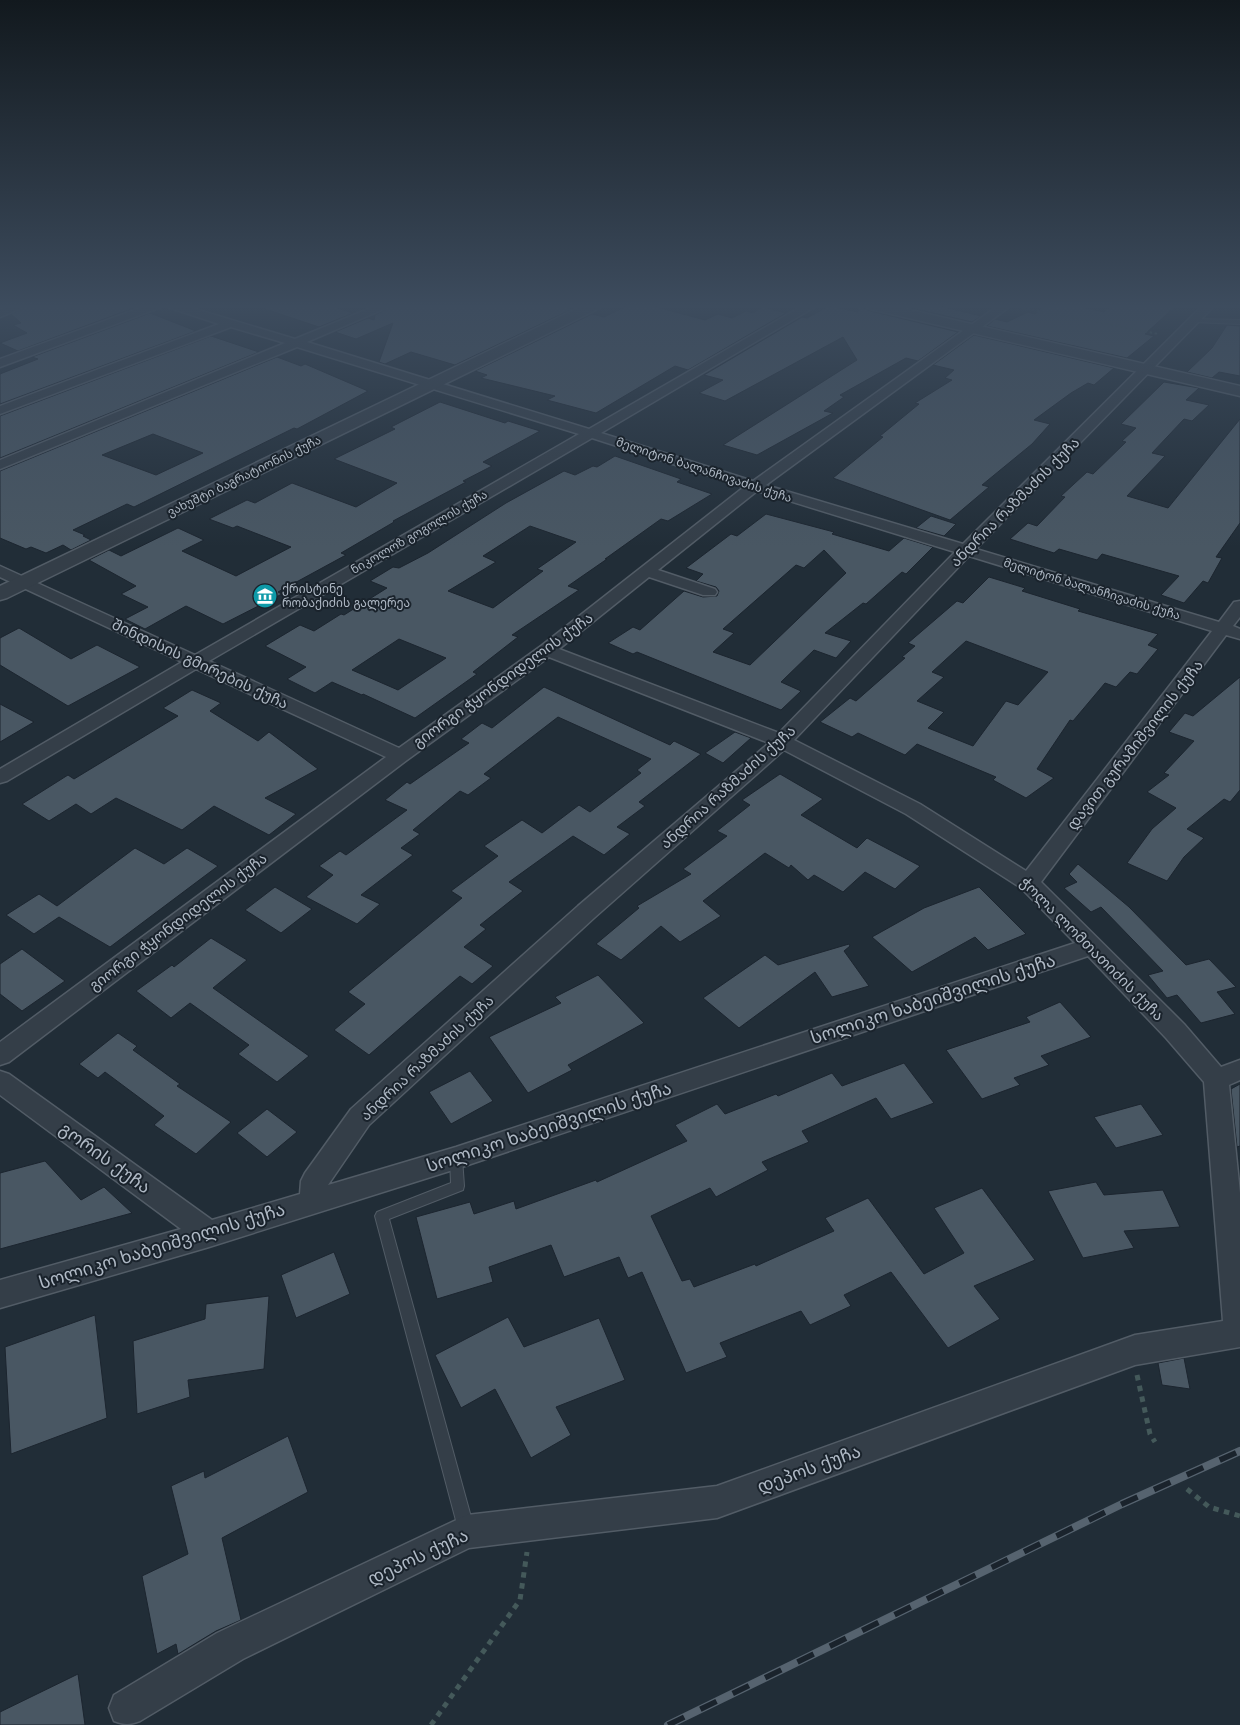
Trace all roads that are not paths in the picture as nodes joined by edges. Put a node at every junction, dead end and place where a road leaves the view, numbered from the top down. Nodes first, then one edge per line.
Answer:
1 (65, 386) edge
2 (194, 386) edge
3 (431, 386) edge
4 (439, 386) edge
5 (672, 386) edge
6 (896, 386) edge
7 (1130, 386) edge
8 (1217, 386) edge
9 (1240, 391) edge
10 (0, 410) edge
11 (589, 433) junction
12 (0, 465) edge
13 (755, 486) junction
14 (966, 550) junction
15 (0, 571) edge
16 (646, 571) junction
17 (24, 582) junction
18 (709, 592) dead end
19 (0, 594) edge
20 (1240, 606) edge
21 (1232, 632) edge
22 (547, 650) junction
23 (195, 662) junction
24 (782, 741) junction
25 (400, 756) junction
26 (0, 777) edge
27 (1029, 883) junction
28 (1093, 946) junction
29 (0, 1055) edge
30 (1228, 1075) edge
31 (0, 1081) edge
32 (456, 1158) junction
33 (313, 1201) junction
34 (210, 1234) junction
35 (0, 1294) edge
36 (1239, 1333) edge
37 (467, 1532) junction
38 (127, 1708) dead end

1 - 10 street
2 - 12 street
3 - 17 street, ვახუშტი ბაგრატიონის ქუჩა
4 - 11 street, მელიტონ ბალანჩივაძის ქუჩა
5 - 11 street, ნიკოლოზ გოგოლის ქუჩა
6 - 13 street, გიორგი ჭყონდიდელის ქუჩა
7 - 14 street, ანდრია რაზმაძის ქუჩა
8 - 9 street
11 - 13 street, მელიტონ ბალანჩივაძის ქუჩა
11 - 23 street, ნიკოლოზ გოგოლის ქუჩა
13 - 14 street, მელიტონ ბალანჩივაძის ქუჩა
13 - 16 street, გიორგი ჭყონდიდელის ქუჩა
14 - 21 street, მელიტონ ბალანჩივაძის ქუჩა
14 - 24 street, ანდრია რაზმაძის ქუჩა
15 - 17 street, შინდისის გმირების ქუჩა
16 - 18 street
16 - 22 street, გიორგი ჭყონდიდელის ქუჩა
17 - 19 street, ვახუშტი ბაგრატიონის ქუჩა
17 - 23 street, შინდისის გმირების ქუჩა
20 - 21 street, დავით გურამიშვილის ქუჩა
21 - 27 street, დავით გურამიშვილის ქუჩა
22 - 24 street, ჭოლა ლომთათიძის ქუჩა
22 - 25 street, გიორგი ჭყონდიდელის ქუჩა
23 - 25 street, შინდისის გმირების ქუჩა
23 - 26 street, ნიკოლოზ გოგოლის ქუჩა
24 - 27 street, ჭოლა ლომთათიძის ქუჩა
24 - 33 street, ანდრია რაზმაძის ქუჩა
25 - 29 street, გიორგი ჭყონდიდელის ქუჩა
27 - 28 street, ჭოლა ლომთათიძის ქუჩა
28 - 30 street, ჭოლა ლომთათიძის ქუჩა
28 - 32 street, სოლიკო ხაბეიშვილის ქუჩა
30 - 36 street, დეპოს ქუჩა
31 - 34 street, გორის ქუჩა
32 - 33 street, სოლიკო ხაბეიშვილის ქუჩა
32 - 37 lane
33 - 34 street, სოლიკო ხაბეიშვილის ქუჩა
34 - 35 street, სოლიკო ხაბეიშვილის ქუჩა
36 - 37 street, დეპოს ქუჩა
37 - 38 street, დეპოს ქუჩა

